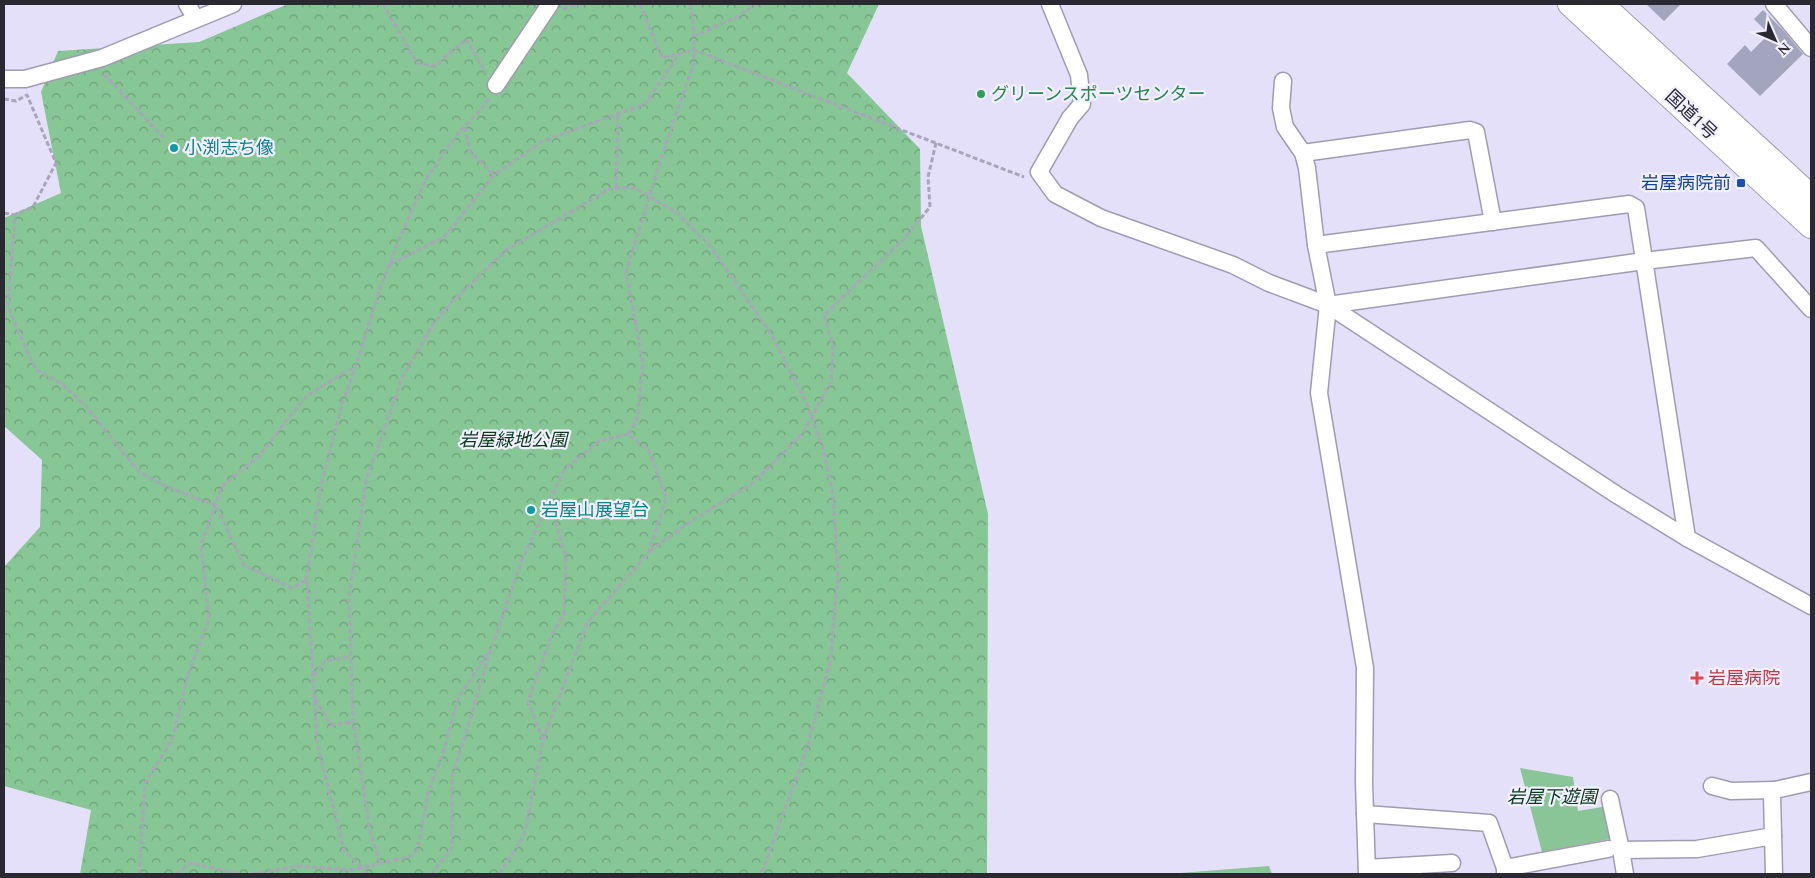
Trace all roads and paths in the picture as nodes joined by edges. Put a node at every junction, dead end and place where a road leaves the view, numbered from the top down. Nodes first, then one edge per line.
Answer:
1 (187, 4) edge
2 (233, 4) edge
3 (383, 4) edge
4 (550, 4) edge
5 (562, 4) edge
6 (581, 4) edge
7 (640, 4) edge
8 (691, 4) edge
9 (756, 4) edge
10 (1050, 4) edge
11 (1570, 4) edge
12 (1601, 4) edge
13 (1774, 4) edge
14 (196, 19) junction
15 (694, 36) junction
16 (1811, 48) edge
17 (694, 50) junction
18 (680, 54) junction
19 (92, 61) junction
20 (4, 79) edge
21 (1282, 81) dead end
22 (496, 85) junction
23 (4, 99) edge
24 (618, 114) junction
25 (465, 126) junction
26 (164, 138) dead end
27 (936, 143) junction
28 (1303, 153) junction
29 (494, 175) junction
30 (1050, 187) junction
31 (616, 188) junction
32 (651, 197) junction
33 (1811, 197) edge
34 (4, 213) edge
35 (16, 214) dead end
36 (1493, 222) junction
37 (1811, 226) edge
38 (1316, 245) junction
39 (1644, 261) junction
40 (390, 264) junction
41 (1328, 305) junction
42 (6, 307) edge
43 (1811, 309) edge
44 (356, 365) junction
45 (812, 417) junction
46 (628, 434) junction
47 (549, 502) junction
48 (216, 506) junction
49 (1687, 538) junction
50 (649, 552) junction
51 (307, 580) junction
52 (291, 591) dead end
53 (1811, 606) edge
54 (493, 644) junction
55 (350, 657) junction
56 (313, 676) junction
57 (314, 698) junction
58 (353, 722) junction
59 (543, 740) junction
60 (1811, 782) edge
61 (1712, 786) dead end
62 (1775, 790) junction
63 (1610, 798) dead end
64 (1365, 814) junction
65 (1773, 836) junction
66 (1615, 850) junction
67 (380, 863) junction
68 (1452, 863) dead end
69 (362, 868) junction
70 (1367, 871) edge
71 (1505, 871) edge
72 (139, 874) edge
73 (176, 874) edge
74 (240, 874) edge
75 (253, 874) edge
76 (368, 874) edge
77 (431, 874) edge
78 (499, 874) edge
79 (759, 874) edge
80 (1626, 874) edge
81 (1774, 874) edge

1 - 14 street
2 - 14 street
3 - 22 path
4 - 22 street
5 - 6 path
7 - 18 path
8 - 15 path
9 - 15 path
10 - 30 street
11 - 37 highway, 国道1号
12 - 33 highway, 国道1号
13 - 16 street
14 - 19 street
15 - 17 path
17 - 18 path
17 - 27 path
17 - 32 path
18 - 24 path
19 - 20 street
19 - 26 path
21 - 28 street
22 - 25 path
23 - 35 path
24 - 29 path
24 - 31 path
25 - 29 path
25 - 40 path
27 - 30 path
27 - 45 path
28 - 36 street
28 - 38 street
29 - 40 path
30 - 41 street
31 - 32 path
31 - 55 path
32 - 45 path
32 - 46 path
34 - 42 path
36 - 38 street
36 - 39 street
38 - 41 street
39 - 41 street
39 - 43 street
39 - 49 street
40 - 44 path
41 - 49 street
41 - 64 street
42 - 48 path
44 - 48 path
44 - 51 path
45 - 50 path
45 - 79 path
46 - 47 path
46 - 50 path
47 - 54 path
47 - 59 path
48 - 51 path
48 - 72 path
49 - 53 street
50 - 59 path
51 - 52 path
51 - 56 path
54 - 67 path
54 - 77 path
55 - 56 path
55 - 58 path
56 - 57 path
57 - 58 path
57 - 69 path
58 - 67 path
59 - 78 path
60 - 62 street
61 - 62 street
62 - 65 street
63 - 66 street
64 - 70 street
64 - 71 street
65 - 66 street
65 - 81 street
66 - 71 street
66 - 80 street
67 - 69 path
68 - 70 street
69 - 75 path
69 - 76 path
73 - 74 path

